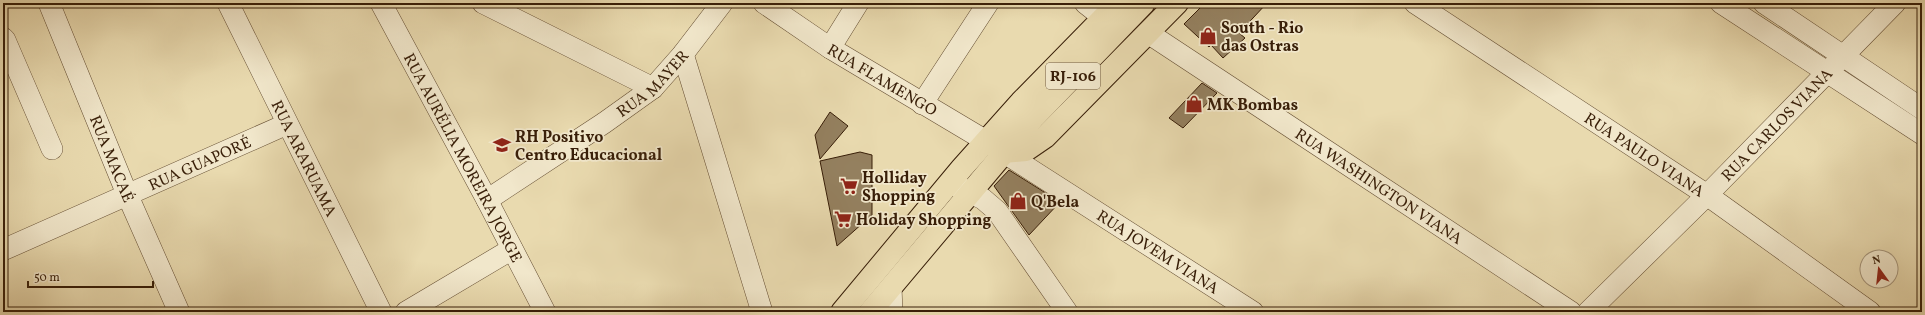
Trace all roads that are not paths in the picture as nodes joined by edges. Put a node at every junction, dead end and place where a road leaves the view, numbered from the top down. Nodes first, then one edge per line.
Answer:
1 (48, 3) edge
2 (228, 3) edge
3 (381, 3) edge
4 (483, 3) edge
5 (722, 3) edge
6 (764, 3) edge
7 (858, 3) edge
8 (988, 3) edge
9 (1085, 3) edge
10 (1144, 3) edge
11 (1177, 3) edge
12 (1415, 3) edge
13 (1721, 3) edge
14 (1764, 3) edge
15 (1895, 3) edge
16 (1111, 11) edge
17 (1148, 33) junction
18 (3, 38) edge
19 (830, 48) junction
20 (683, 54) junction
21 (1843, 55) junction
22 (1826, 72) junction
23 (653, 88) junction
24 (922, 104) junction
25 (1922, 109) edge
26 (287, 124) junction
27 (1922, 134) edge
28 (995, 146) junction
29 (52, 149) dead end
30 (951, 182) junction
31 (970, 193) junction
32 (127, 194) junction
33 (1708, 195) junction
34 (487, 200) junction
35 (512, 249) junction
36 (3, 250) edge
37 (891, 287) junction
38 (179, 312) edge
39 (381, 312) edge
40 (406, 312) edge
41 (545, 312) edge
42 (762, 312) edge
43 (842, 312) edge
44 (870, 312) edge
45 (892, 312) edge
46 (1067, 312) edge
47 (1253, 312) edge
48 (1571, 312) edge
49 (1588, 312) edge
50 (1870, 312) edge

1 - 32 street, RUA MACAÉ
2 - 26 street, RUA ARARUAMA
3 - 34 street, RUA AURÉLIA MOREIRA JORGE
4 - 23 street
5 - 20 street, RUA MAYER
6 - 19 street, RUA FLAMENGO
7 - 19 street
8 - 24 street
9 - 16 street
10 - 28 main road, RJ-106
11 - 17 main road
12 - 33 street, RUA PAULO VIANA
13 - 22 street
14 - 21 street
15 - 21 street, RUA CARLOS VIANA
16 - 28 main road, RJ-106
17 - 28 main road
17 - 48 street, RUA WASHINGTON VIANA
18 - 29 street
19 - 24 street, RUA FLAMENGO
20 - 23 street, RUA MAYER
20 - 42 street
21 - 22 street, RUA CARLOS VIANA
21 - 25 street
22 - 27 street
22 - 33 street, RUA CARLOS VIANA
23 - 34 street, RUA MAYER
24 - 28 street, RUA FLAMENGO
26 - 32 street, RUA GUAPORÉ
26 - 39 street, RUA ARARUAMA
28 - 30 main road, RJ-106
28 - 31 main road, RJ-106
28 - 47 street, RUA JOVEM VIANA
30 - 31 street
30 - 43 main road, RJ-106
31 - 37 main road, RJ-106
31 - 46 street
32 - 36 street, RUA GUAPORÉ
32 - 38 street, RUA MACAÉ
33 - 49 street, RUA CARLOS VIANA
33 - 50 street, RUA PAULO VIANA
34 - 35 street, RUA AURÉLIA MOREIRA JORGE
35 - 40 street
35 - 41 street, RUA AURÉLIA MOREIRA JORGE
37 - 44 main road, RJ-106
37 - 45 street

